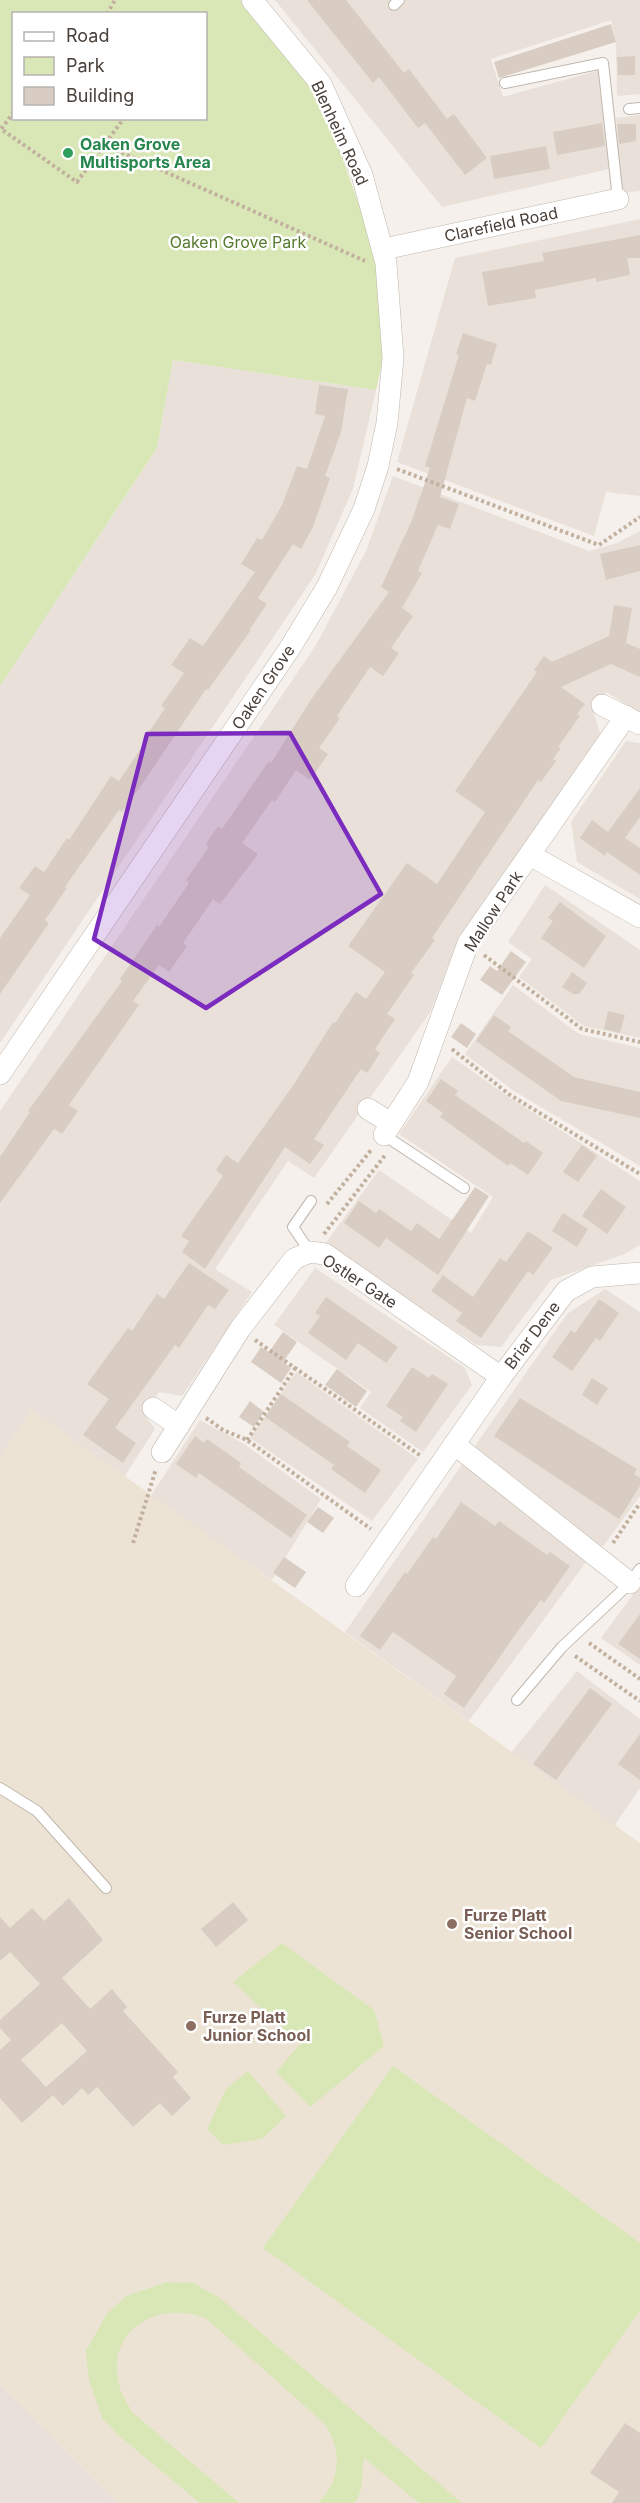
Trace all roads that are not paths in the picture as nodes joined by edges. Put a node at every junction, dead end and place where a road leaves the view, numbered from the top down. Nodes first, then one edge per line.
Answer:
1 (252, 0) edge
2 (505, 83) dead end
3 (618, 199) joint
4 (385, 256) junction
5 (602, 705) dead end
6 (633, 720) edge
7 (530, 855) junction
8 (640, 917) edge
9 (0, 1074) edge
10 (368, 1109) dead end
11 (391, 1133) junction
12 (464, 1188) dead end
13 (311, 1201) dead end
14 (310, 1252) junction
15 (640, 1273) edge
16 (501, 1377) junction
17 (153, 1408) dead end
18 (179, 1426) junction
19 (454, 1444) junction
20 (162, 1452) road end
21 (635, 1576) edge
22 (356, 1586) dead end
23 (517, 1700) dead end
24 (0, 1788) edge
25 (106, 1887) dead end

1 - 4 street, Blenheim Road
2 - 3 lane
3 - 4 street, Clarefield Road
4 - 9 street, Oaken Grove
5 - 6 street, Mallow Park
6 - 7 street, Mallow Park
7 - 8 street, Mallow Park
7 - 11 street, Mallow Park
10 - 11 street
11 - 12 lane
13 - 14 lane
14 - 16 street, Ostler Gate
14 - 18 street, Ostler Gate
15 - 16 street, Briar Dene
16 - 19 street, Briar Dene
17 - 18 street
18 - 20 street, Ostler Gate
19 - 21 street
19 - 22 street, Briar Dene
21 - 23 lane
24 - 25 lane

